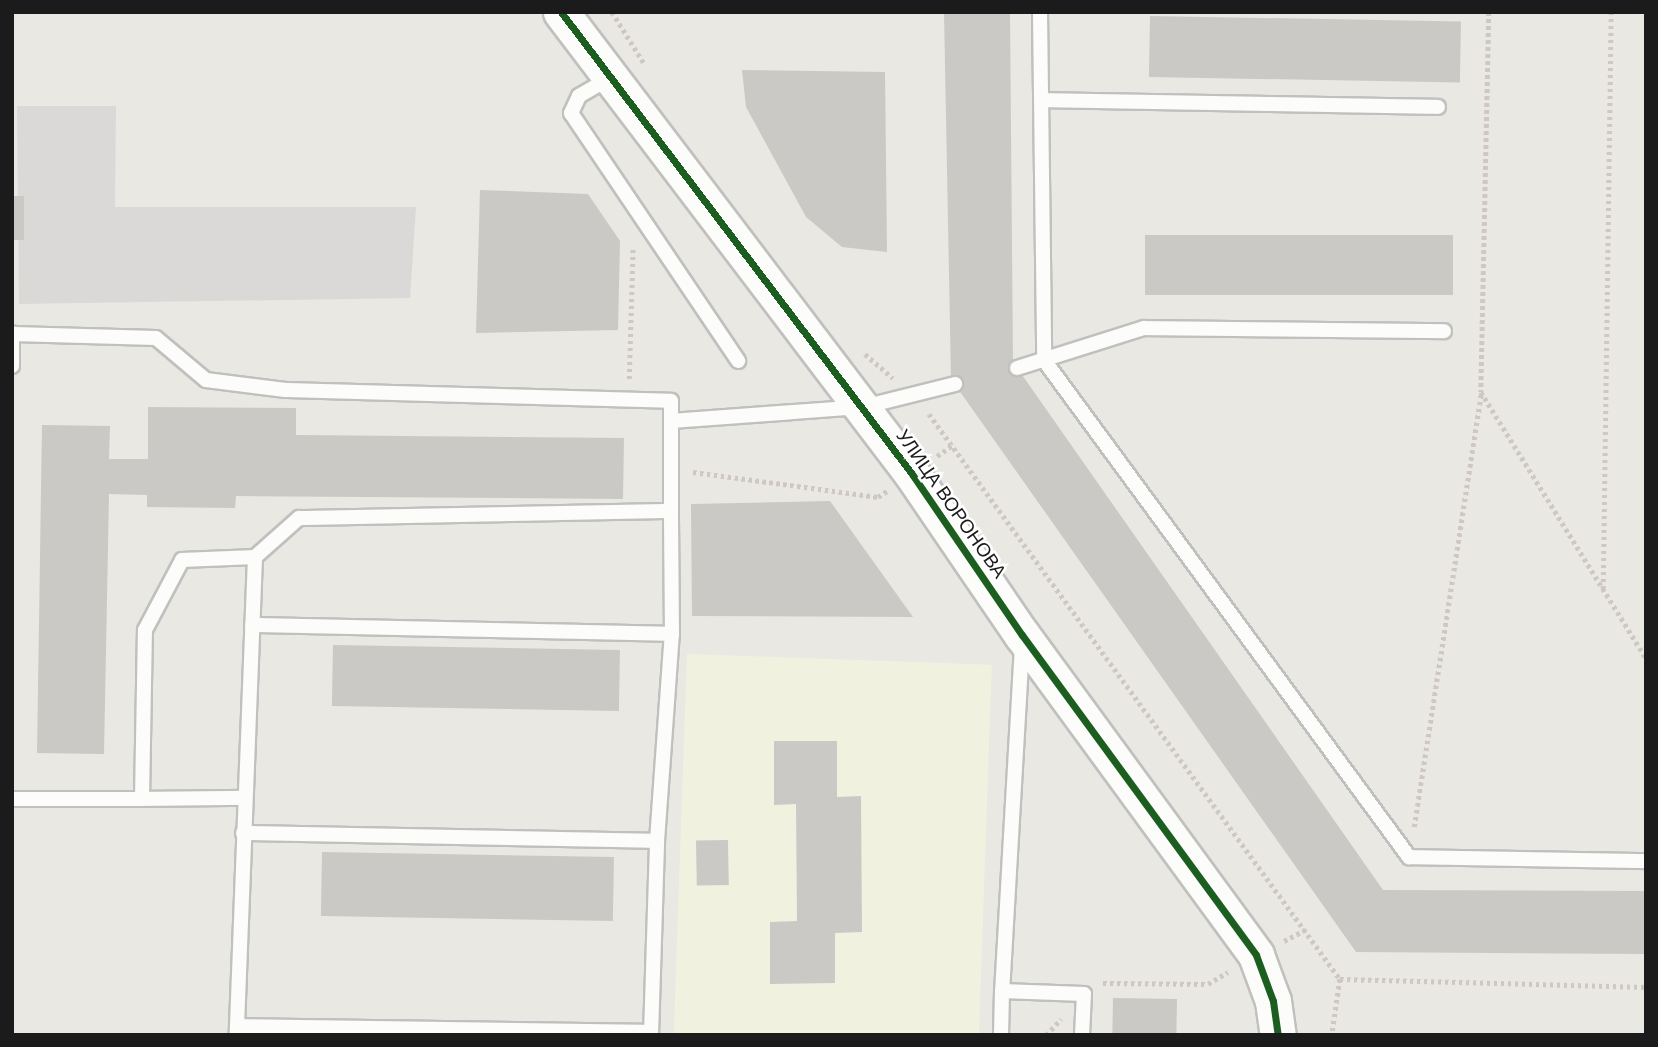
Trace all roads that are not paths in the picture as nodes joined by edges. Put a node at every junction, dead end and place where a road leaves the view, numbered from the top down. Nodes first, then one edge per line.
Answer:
1 (561, 12) edge
2 (1040, 12) edge
3 (610, 78) junction
4 (1043, 100) junction
5 (1438, 107) dead end
6 (1444, 331) dead end
7 (13, 334) edge
8 (1044, 360) junction
9 (738, 361) dead end
10 (12, 366) edge
11 (1017, 368) dead end
12 (955, 384) dead end
13 (863, 407) junction
14 (671, 421) junction
15 (671, 511) junction
16 (255, 557) junction
17 (252, 625) junction
18 (672, 634) junction
19 (1022, 635) junction
20 (245, 798) junction
21 (12, 799) edge
22 (142, 799) junction
23 (243, 833) junction
24 (657, 841) junction
25 (1646, 861) edge
26 (1003, 991) junction
27 (237, 1030) edge
28 (651, 1033) edge
29 (1001, 1035) edge
30 (1082, 1035) edge
31 (1278, 1035) edge

1 - 3 street, УЛИЦА ВОРОНОВА
2 - 4 lane
3 - 9 lane
3 - 13 street, УЛИЦА ВОРОНОВА
4 - 5 lane
4 - 8 lane
6 - 8 lane
7 - 10 lane
7 - 14 lane
8 - 11 lane
8 - 25 lane
12 - 13 lane
13 - 14 lane
13 - 19 street, УЛИЦА ВОРОНОВА
14 - 15 lane
15 - 16 lane
15 - 18 lane
16 - 17 lane
16 - 22 lane
17 - 18 lane
17 - 20 lane
18 - 24 lane
19 - 26 lane
19 - 31 street, УЛИЦА ВОРОНОВА
20 - 22 lane
20 - 23 lane
21 - 22 lane
23 - 24 lane
23 - 27 lane
24 - 28 lane
26 - 29 lane
26 - 30 lane
27 - 28 lane

